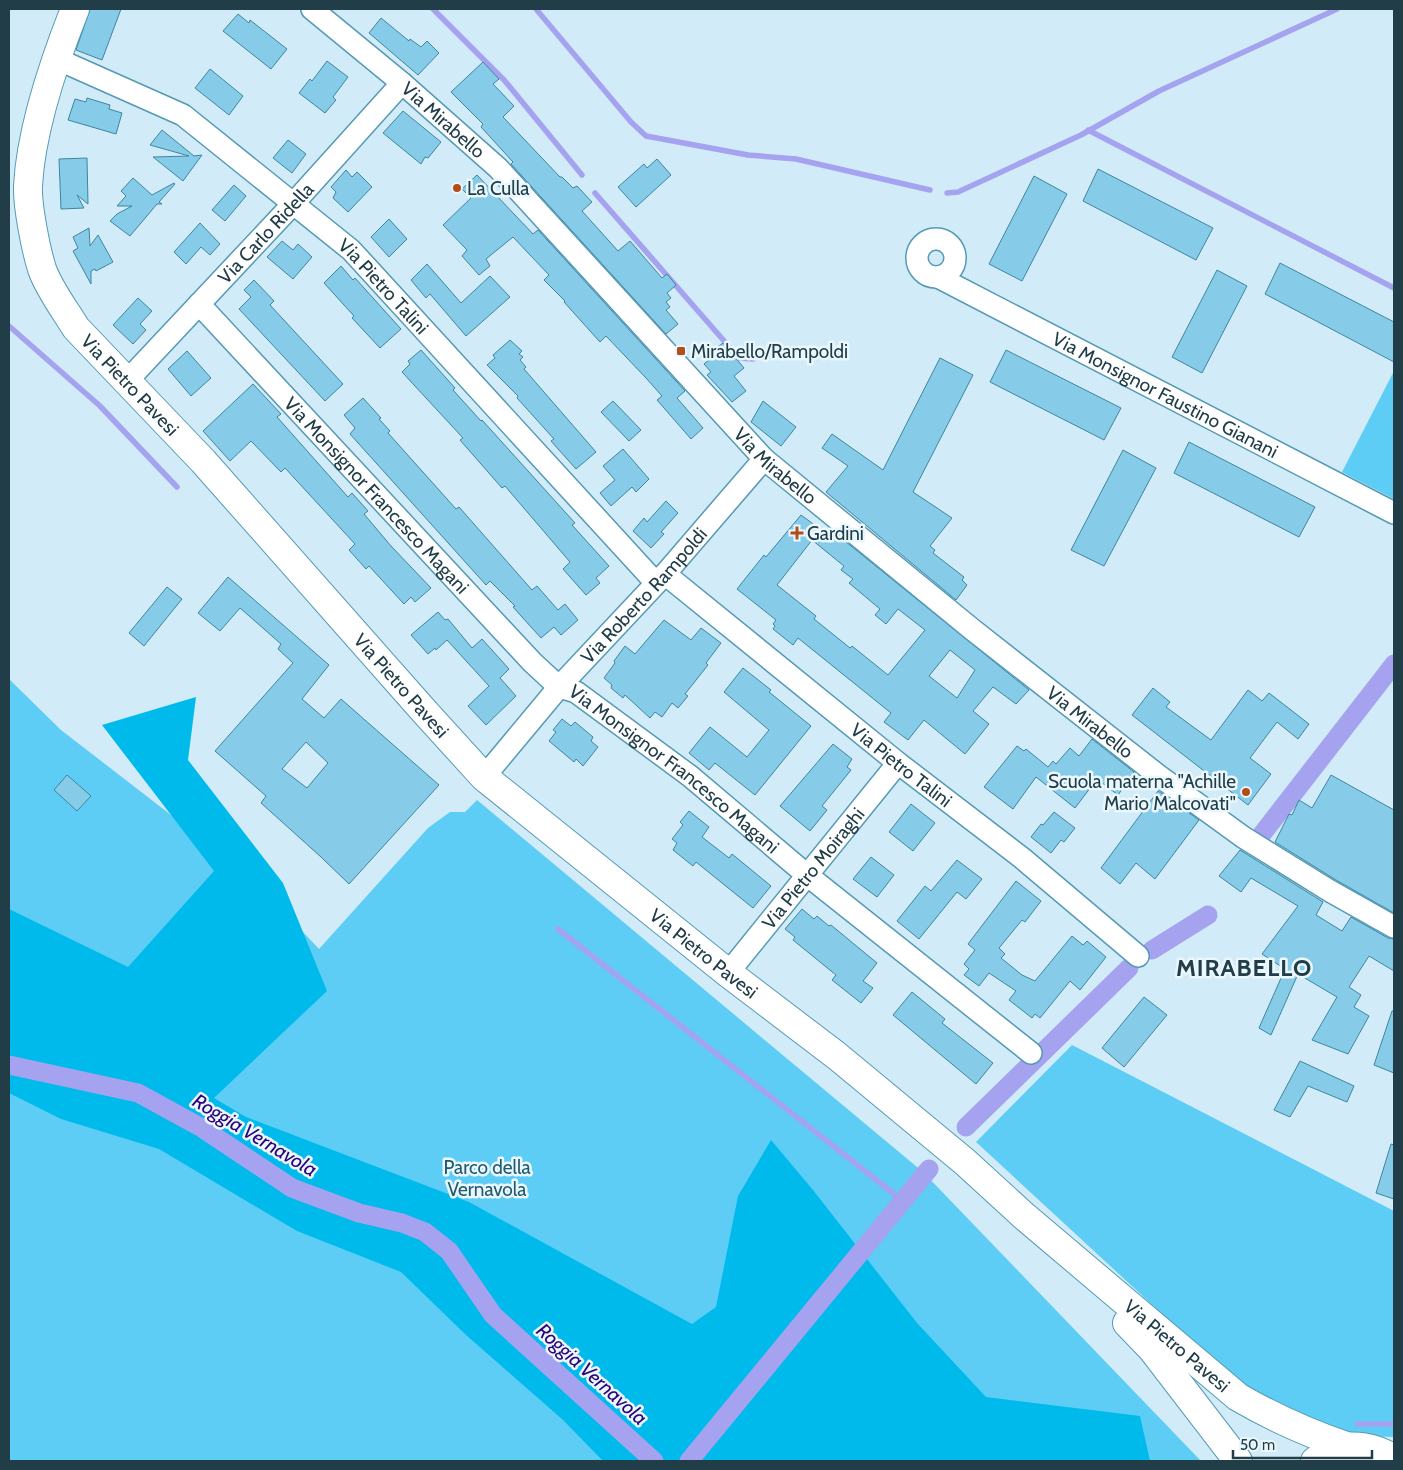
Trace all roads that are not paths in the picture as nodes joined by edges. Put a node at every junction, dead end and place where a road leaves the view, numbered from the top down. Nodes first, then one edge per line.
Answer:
1 (75, 9) edge
2 (312, 9) edge
3 (57, 59) junction
4 (402, 83) junction
5 (293, 204) junction
6 (938, 277) dead end
7 (199, 304) junction
8 (126, 382) junction
9 (764, 458) junction
10 (1394, 513) edge
11 (660, 579) junction
12 (559, 687) junction
13 (898, 762) junction
14 (484, 777) junction
15 (807, 876) junction
16 (1394, 927) edge
17 (1138, 956) dead end
18 (728, 972) junction
19 (1031, 1053) dead end
20 (1024, 1216) junction
21 (1349, 1447) junction
22 (1393, 1457) edge
23 (1238, 1461) edge
24 (1315, 1461) edge

1 - 3 street, Via Pietro Pavesi
2 - 4 street, Via Mirabello
3 - 5 street, Via Pietro Talini
3 - 8 street, Via Pietro Pavesi
4 - 5 street, Via Carlo Ridella
4 - 9 street, Via Mirabello
5 - 7 street, Via Carlo Ridella
5 - 11 street, Via Pietro Talini
6 - 10 street, Via Monsignor Faustino Gianani
7 - 8 street, Via Carlo Ridella
7 - 12 street, Via Monsignor Francesco Magani
8 - 14 street, Via Pietro Pavesi
9 - 11 street, Via Roberto Rampoldi
9 - 16 street, Via Mirabello
11 - 12 street, Via Roberto Rampoldi
11 - 13 street, Via Pietro Talini
12 - 14 street, Via Roberto Rampoldi
12 - 15 street, Via Monsignor Francesco Magani
13 - 15 street, Via Pietro Moiraghi
13 - 17 street, Via Pietro Talini
14 - 18 street, Via Pietro Pavesi
15 - 18 street, Via Pietro Moiraghi
15 - 19 street, Via Monsignor Francesco Magani
18 - 20 street, Via Pietro Pavesi
20 - 21 street, Via Pietro Pavesi
20 - 23 street, Via Pietro Pavesi
21 - 22 street
21 - 24 street

